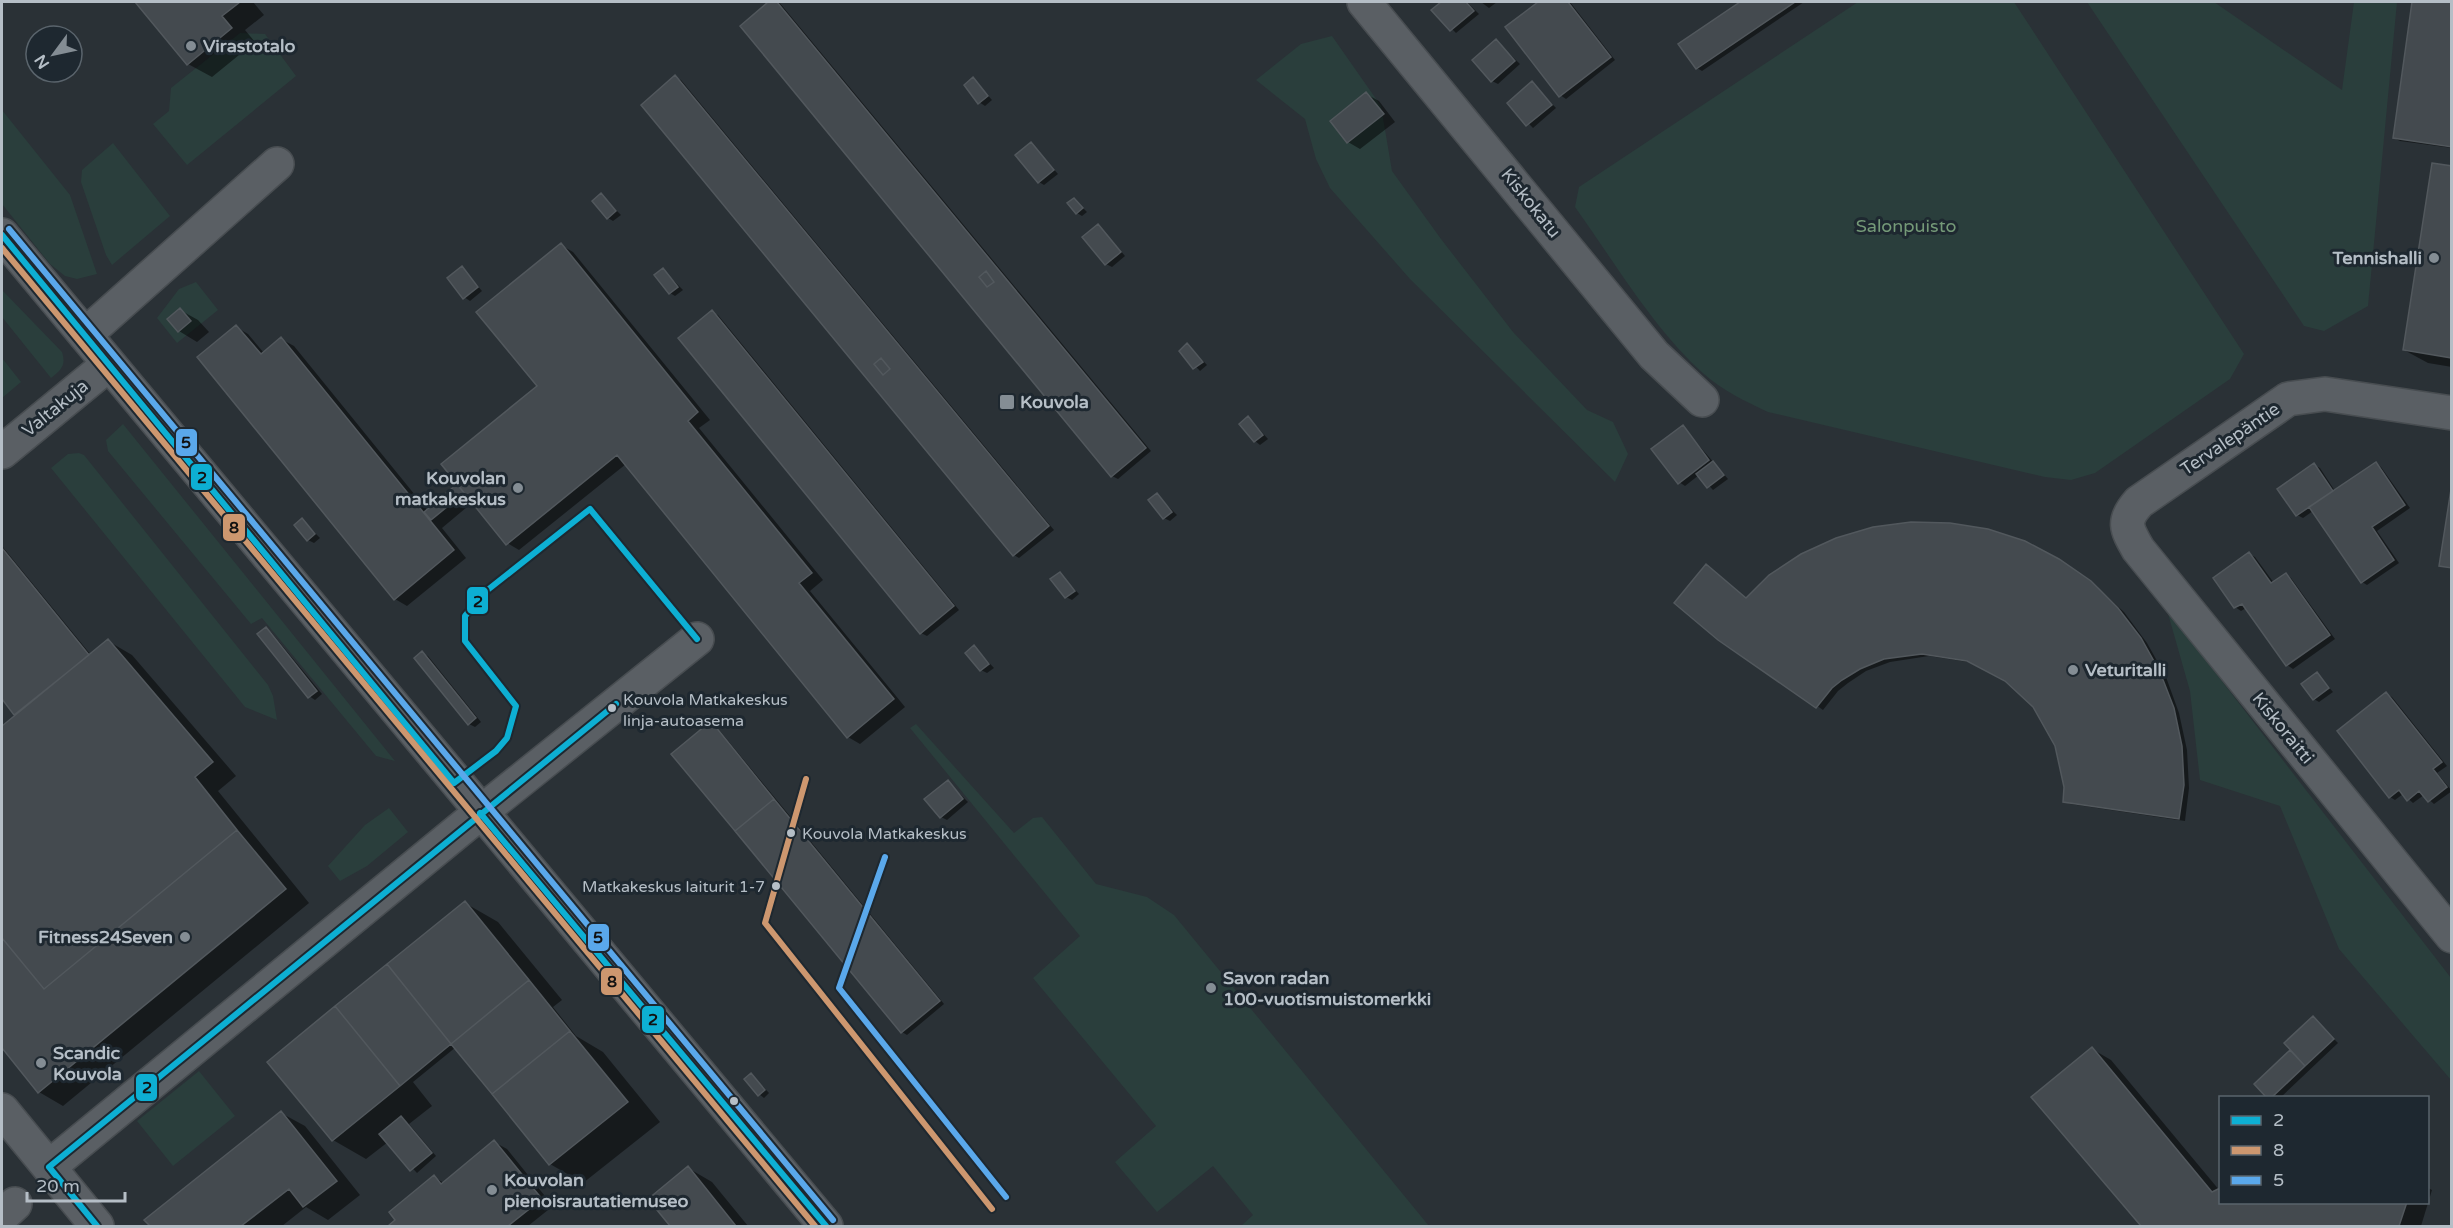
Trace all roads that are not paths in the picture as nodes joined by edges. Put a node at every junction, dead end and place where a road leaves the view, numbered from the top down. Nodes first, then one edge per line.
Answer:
1 (1364, 2) edge
2 (277, 164) dead end
3 (2, 235) edge
4 (85, 335) junction
5 (109, 364) junction
6 (1702, 400) dead end
7 (2451, 413) edge
8 (2, 452) edge
9 (2128, 514) joint
10 (697, 639) dead end
11 (480, 813) junction
12 (2447, 921) edge
13 (2, 1110) edge
14 (49, 1167) junction
15 (97, 1227) edge
16 (826, 1227) edge

1 - 6 street, Kiskokatu
2 - 4 street
3 - 4 street
4 - 5 street
5 - 8 street, Valtakuja
5 - 11 street
7 - 9 street, Tervalepäntie
9 - 12 street, Kiskoraitti
10 - 11 street
11 - 14 street
11 - 16 street
13 - 14 street
14 - 15 street

